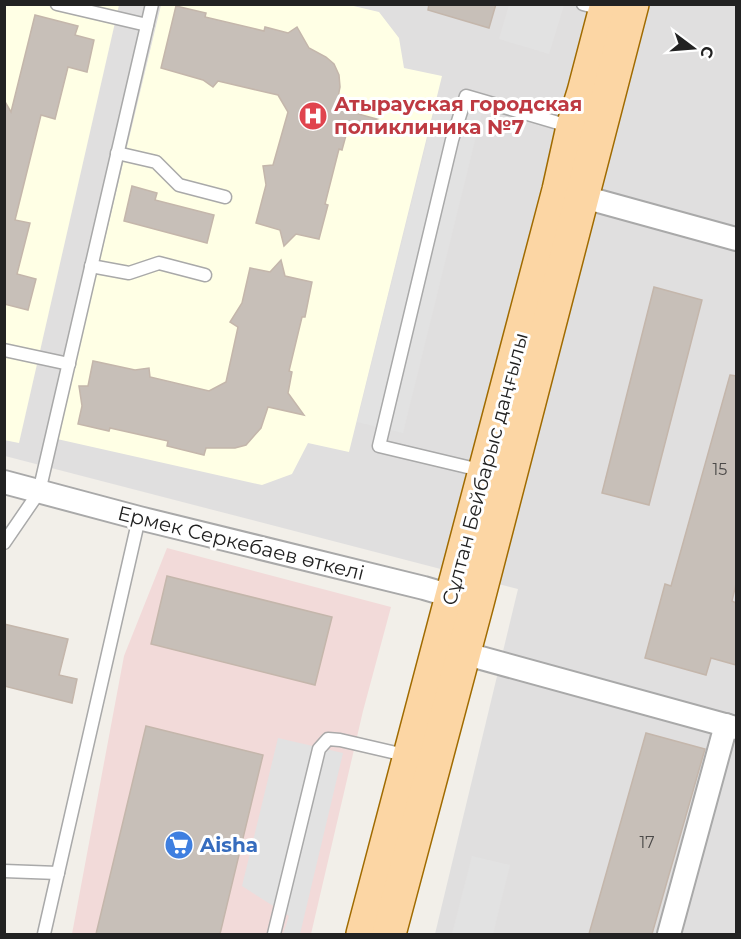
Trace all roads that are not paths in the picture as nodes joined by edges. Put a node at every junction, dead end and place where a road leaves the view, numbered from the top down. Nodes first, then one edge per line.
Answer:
1 (57, 4) edge
2 (152, 4) edge
3 (607, 6) edge
4 (147, 26) junction
5 (573, 127) junction
6 (117, 153) junction
7 (571, 193) junction
8 (225, 197) dead end
9 (736, 239) edge
10 (92, 266) junction
11 (205, 275) dead end
12 (4, 350) edge
13 (69, 364) junction
14 (484, 471) junction
15 (4, 482) edge
16 (39, 492) junction
17 (139, 518) junction
18 (4, 543) edge
19 (464, 599) junction
20 (451, 650) junction
21 (731, 727) edge
22 (409, 756) junction
23 (4, 871) edge
24 (58, 873) junction
25 (44, 934) edge
26 (274, 934) edge
27 (363, 934) edge
28 (389, 934) edge
29 (669, 934) edge

1 - 4 lane
2 - 4 lane
3 - 5 main road, Сұлтан Бейбарыс даңғылы
3 - 7 main road, Сұлтан Бейбарыс даңғылы
4 - 6 lane
5 - 7 main road, Сұлтан Бейбарыс даңғылы
5 - 14 lane
6 - 8 lane
6 - 10 lane
7 - 9 street
7 - 14 main road, Сұлтан Бейбарыс даңғылы
7 - 19 main road, Сұлтан Бейбарыс даңғылы
10 - 11 lane
10 - 13 lane
12 - 13 lane
13 - 16 lane
14 - 19 main road, Сұлтан Бейбарыс даңғылы
15 - 16 street, Ермек Серкебаев өткелі
16 - 17 street, Ермек Серкебаев өткелі
16 - 18 lane
17 - 19 street, Ермек Серкебаев өткелі
17 - 24 lane
19 - 20 main road, Сұлтан Бейбарыс даңғылы
20 - 21 street
20 - 22 main road, Сұлтан Бейбарыс даңғылы
20 - 28 main road, Сұлтан Бейбарыс даңғылы
21 - 29 street
22 - 26 lane
22 - 27 main road, Сұлтан Бейбарыс даңғылы
23 - 24 lane
24 - 25 lane

